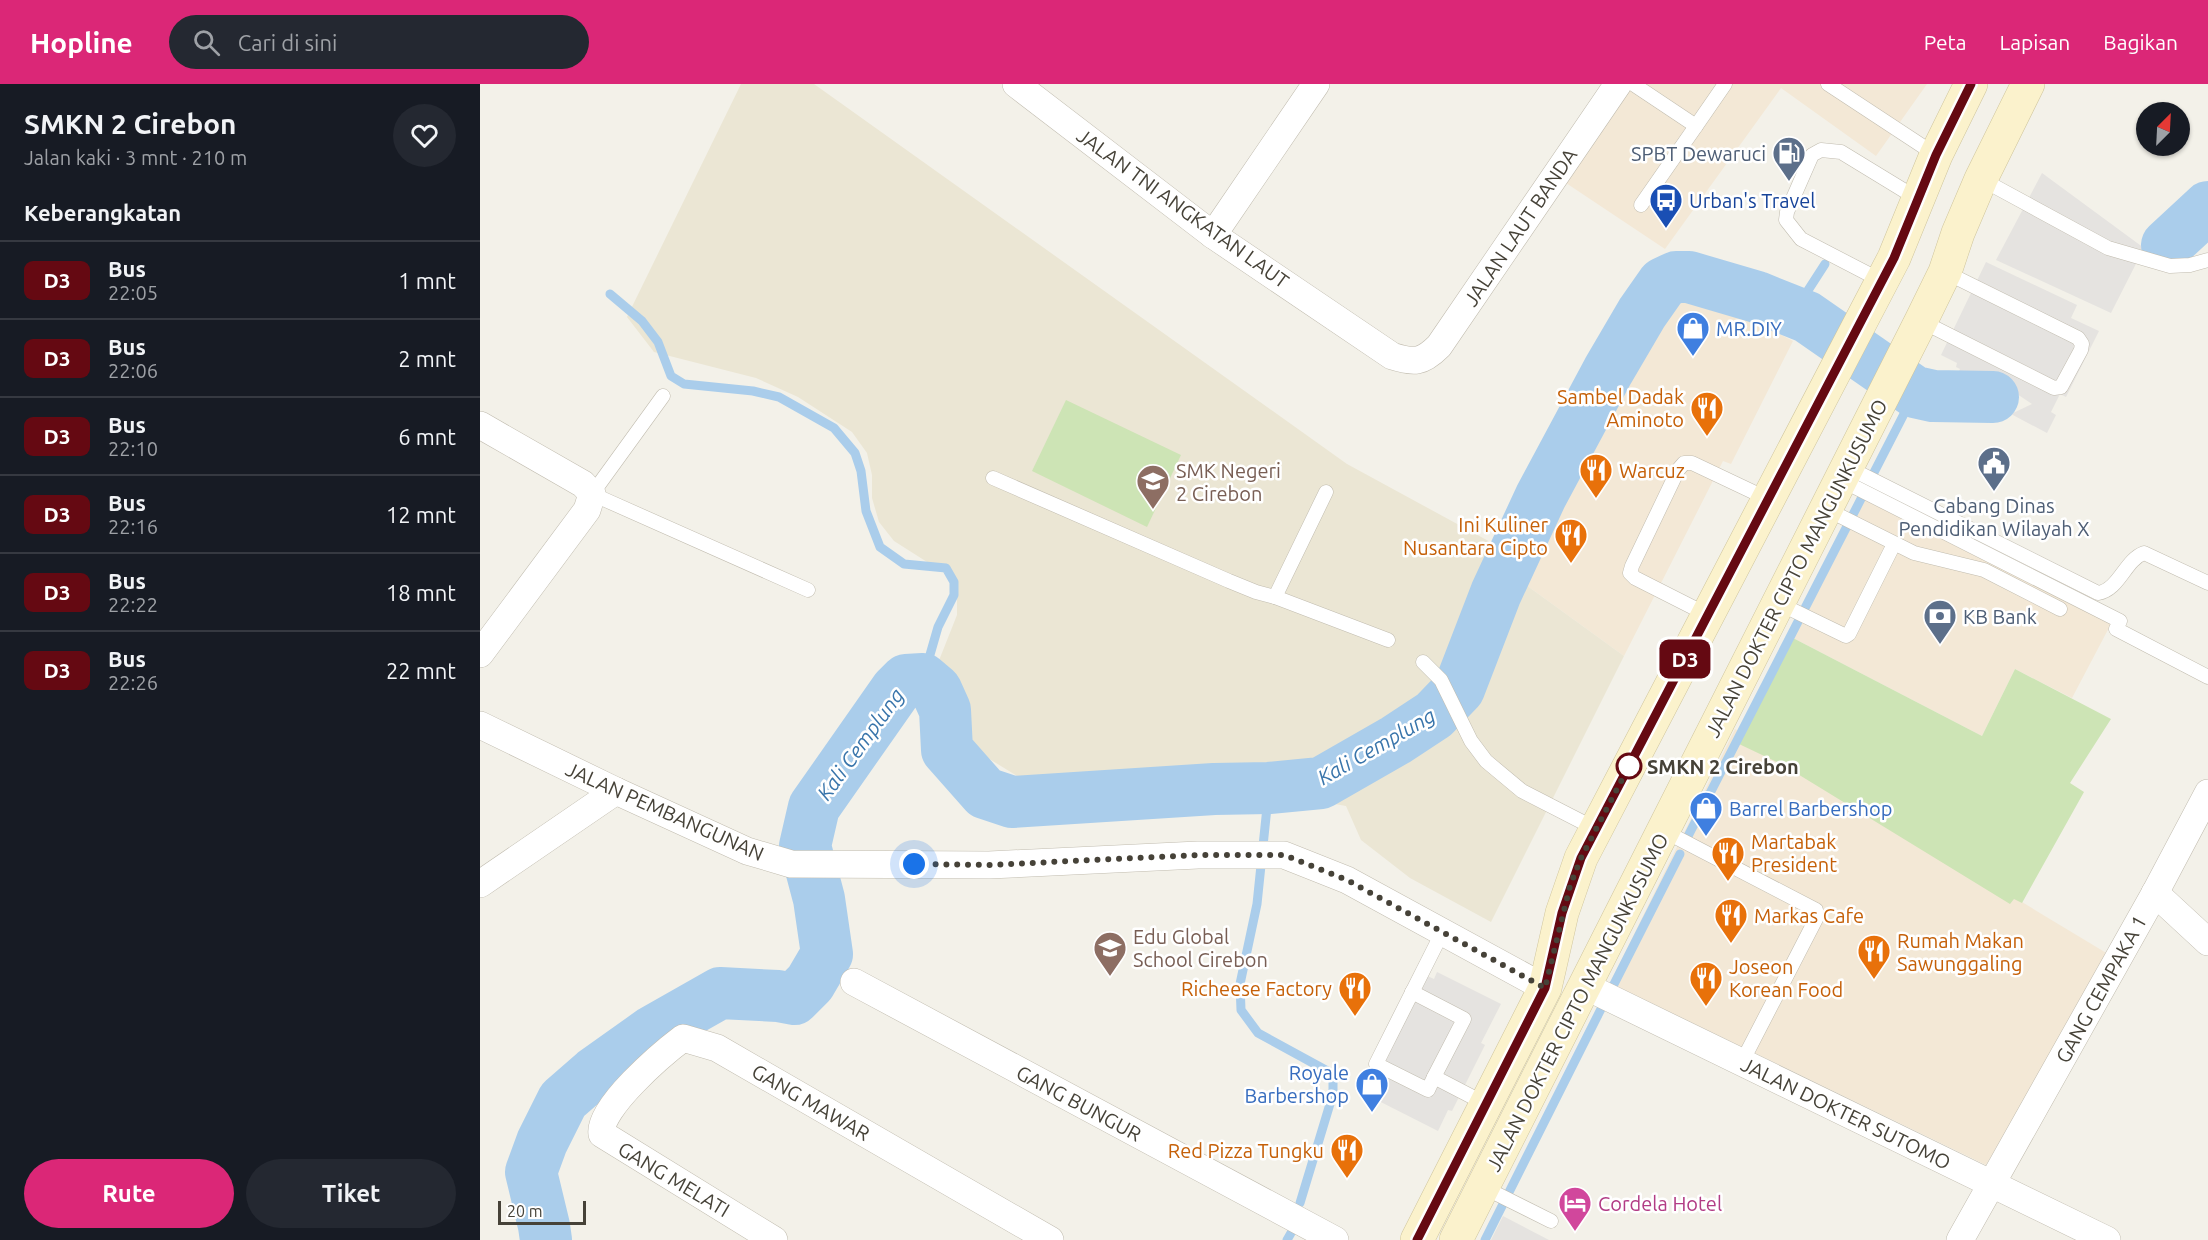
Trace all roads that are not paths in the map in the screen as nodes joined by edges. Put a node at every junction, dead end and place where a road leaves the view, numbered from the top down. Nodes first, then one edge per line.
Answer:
1 (1016, 84) edge
2 (1317, 84) edge
3 (1618, 84) edge
4 (1633, 84) edge
5 (1725, 84) edge
6 (1828, 84) edge
7 (1970, 85) edge
8 (1046, 92) edge
9 (2022, 96) edge
10 (1696, 126) junction
11 (1936, 155) junction
12 (1982, 179) junction
13 (1918, 199) junction
14 (1641, 205) dead end
15 (1213, 236) junction
16 (2208, 260) edge
17 (1946, 272) junction
18 (1882, 281) junction
19 (1921, 321) junction
20 (1415, 362) joint
21 (663, 396) dead end
22 (480, 425) edge
23 (1851, 475) junction
24 (993, 478) dead end
25 (1326, 492) dead end
26 (592, 494) junction
27 (1768, 499) junction
28 (1841, 517) junction
29 (1894, 543) junction
30 (2208, 583) edge
31 (807, 590) dead end
32 (1275, 597) junction
33 (2060, 609) dead end
34 (1793, 611) junction
35 (1708, 615) junction
36 (1388, 640) dead end
37 (480, 654) edge
38 (1423, 662) dead end
39 (2208, 677) edge
40 (480, 725) edge
41 (616, 791) junction
42 (2208, 794) edge
43 (1596, 829) junction
44 (1681, 840) junction
45 (480, 884) edge
46 (2155, 893) junction
47 (1442, 933) junction
48 (2208, 942) edge
49 (854, 982) dead end
50 (1585, 986) junction
51 (1545, 988) junction
52 (1412, 992) junction
53 (1742, 1062) junction
54 (1434, 1077) junction
55 (1486, 1104) junction
56 (604, 1136) joint
57 (1992, 1184) junction
58 (1492, 1191) junction
59 (1551, 1221) dead end
60 (774, 1240) edge
61 (1050, 1240) edge
62 (1335, 1240) edge
63 (1417, 1240) edge
64 (1456, 1240) edge
65 (1960, 1240) edge
66 (2107, 1240) edge

1 - 8 street, JALAN TNI ANGKATAN LAUT
2 - 15 street
3 - 20 street, JALAN LAUT BANDA
4 - 10 lane
5 - 10 lane
6 - 11 lane
7 - 9 main road
7 - 11 main road, JALAN DOKTER CIPTO MANGUNKUSUMO
8 - 15 street, JALAN TNI ANGKATAN LAUT
9 - 12 main road, JALAN DOKTER CIPTO MANGUNKUSUMO
10 - 14 lane
11 - 12 main road
11 - 13 main road, JALAN DOKTER CIPTO MANGUNKUSUMO
12 - 16 lane
12 - 17 main road, JALAN DOKTER CIPTO MANGUNKUSUMO
13 - 18 main road, JALAN DOKTER CIPTO MANGUNKUSUMO
13 - 18 lane
15 - 20 street, JALAN TNI ANGKATAN LAUT
17 - 19 main road, JALAN DOKTER CIPTO MANGUNKUSUMO
17 - 19 lane
18 - 27 main road, JALAN DOKTER CIPTO MANGUNKUSUMO
19 - 23 main road, JALAN DOKTER CIPTO MANGUNKUSUMO
21 - 26 lane
22 - 26 street
23 - 28 main road, JALAN DOKTER CIPTO MANGUNKUSUMO
23 - 30 lane
23 - 39 lane
24 - 32 lane
25 - 32 lane
26 - 31 lane
26 - 37 street
27 - 35 main road, JALAN DOKTER CIPTO MANGUNKUSUMO
27 - 35 lane
28 - 29 lane
28 - 34 main road, JALAN DOKTER CIPTO MANGUNKUSUMO
29 - 33 lane
29 - 34 lane
32 - 36 lane
34 - 44 main road, JALAN DOKTER CIPTO MANGUNKUSUMO
35 - 43 main road, JALAN DOKTER CIPTO MANGUNKUSUMO
38 - 43 lane
40 - 41 street, JALAN PEMBANGUNAN
41 - 45 street
41 - 47 street, JALAN PEMBANGUNAN
42 - 46 street, GANG CEMPAKA 1
43 - 51 main road, JALAN DOKTER CIPTO MANGUNKUSUMO
44 - 50 main road, JALAN DOKTER CIPTO MANGUNKUSUMO
44 - 53 lane
46 - 48 street
46 - 57 street, GANG CEMPAKA 1
47 - 51 street, JALAN PEMBANGUNAN
47 - 52 lane
49 - 62 street, GANG BUNGUR
50 - 53 street, JALAN DOKTER SUTOMO
50 - 58 main road, JALAN DOKTER CIPTO MANGUNKUSUMO
51 - 55 main road, JALAN DOKTER CIPTO MANGUNKUSUMO
52 - 54 lane
52 - 54 lane
53 - 57 street, JALAN DOKTER SUTOMO
54 - 55 lane
55 - 63 main road, JALAN DOKTER CIPTO MANGUNKUSUMO
56 - 60 street, GANG MELATI
56 - 61 street, GANG MAWAR
57 - 65 street, GANG CEMPAKA 1
57 - 66 street, JALAN DOKTER SUTOMO
58 - 59 lane
58 - 64 main road, JALAN DOKTER CIPTO MANGUNKUSUMO

